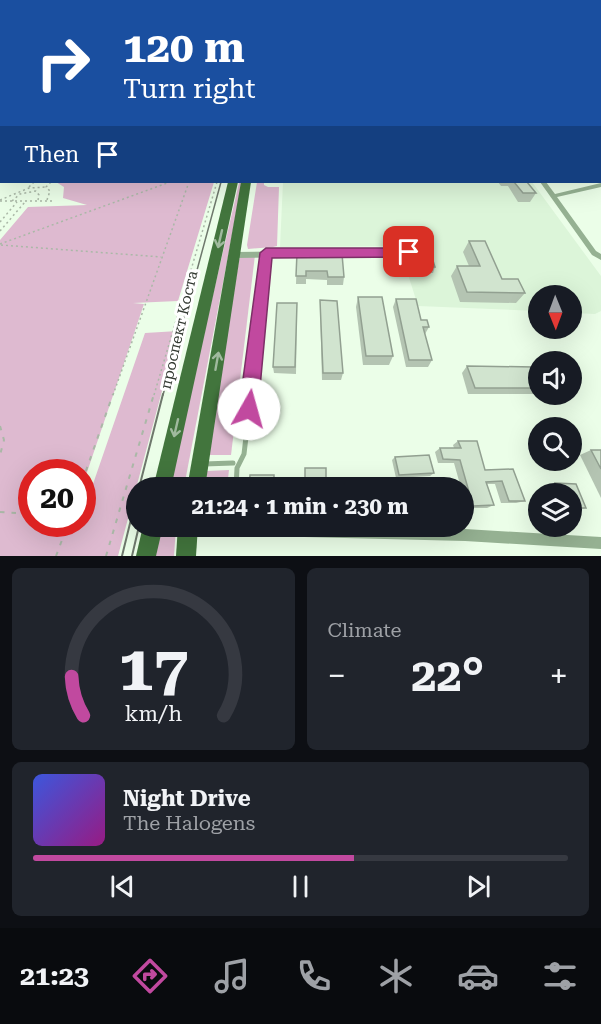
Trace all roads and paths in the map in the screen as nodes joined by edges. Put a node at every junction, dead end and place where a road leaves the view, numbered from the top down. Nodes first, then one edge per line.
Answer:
1 (33, 183) edge
2 (50, 183) edge
3 (167, 183) edge
4 (189, 183) edge
5 (217, 183) edge
6 (233, 183) edge
7 (246, 183) edge
8 (544, 183) edge
9 (601, 185) edge
10 (46, 187) junction
11 (28, 188) junction
12 (553, 196) junction
13 (0, 201) edge
14 (10, 201) junction
15 (18, 201) junction
16 (25, 201) junction
17 (37, 201) junction
18 (47, 201) junction
19 (53, 201) dead end
20 (0, 222) edge
21 (0, 231) edge
22 (0, 244) edge
23 (409, 252) dead end
24 (266, 253) junction
25 (313, 254) edge
26 (324, 254) edge
27 (235, 255) junction
28 (600, 256) edge
29 (162, 257) junction
30 (0, 426) edge
31 (0, 456) edge
32 (90, 459) edge
33 (233, 463) dead end
34 (200, 464) junction
35 (165, 477) edge
36 (198, 477) edge
37 (237, 477) edge
38 (0, 512) edge
39 (18, 513) edge
40 (474, 536) edge
41 (63, 537) edge
42 (150, 537) edge
43 (187, 537) edge
44 (601, 543) edge
45 (56, 556) edge
46 (106, 556) edge
47 (146, 556) edge
48 (186, 556) edge

1 - 11 path
2 - 10 path
3 - 22 path
4 - 29 path
5 - 46 path
6 -> 35 main road, проспект Коста
7 - 27 main road
8 - 12 street
9 - 12 street
10 - 11 path
10 - 18 path
11 - 13 path
12 - 28 street
13 - 14 path
14 - 15 path
14 - 17 path
15 - 16 path
15 - 20 path
16 - 17 path
16 - 21 path
17 - 18 path
18 - 19 path
22 - 29 path
23 - 26 street
24 - 25 street
24 - 27 street
24 - 37 lane
34 -> 27 main road
29 - 32 path
30 - 31 path
33 - 34 lane
34 - 36 main road
38 - 39 path
40 - 44 street
41 - 45 path
42 - 47 main road
43 - 48 main road

